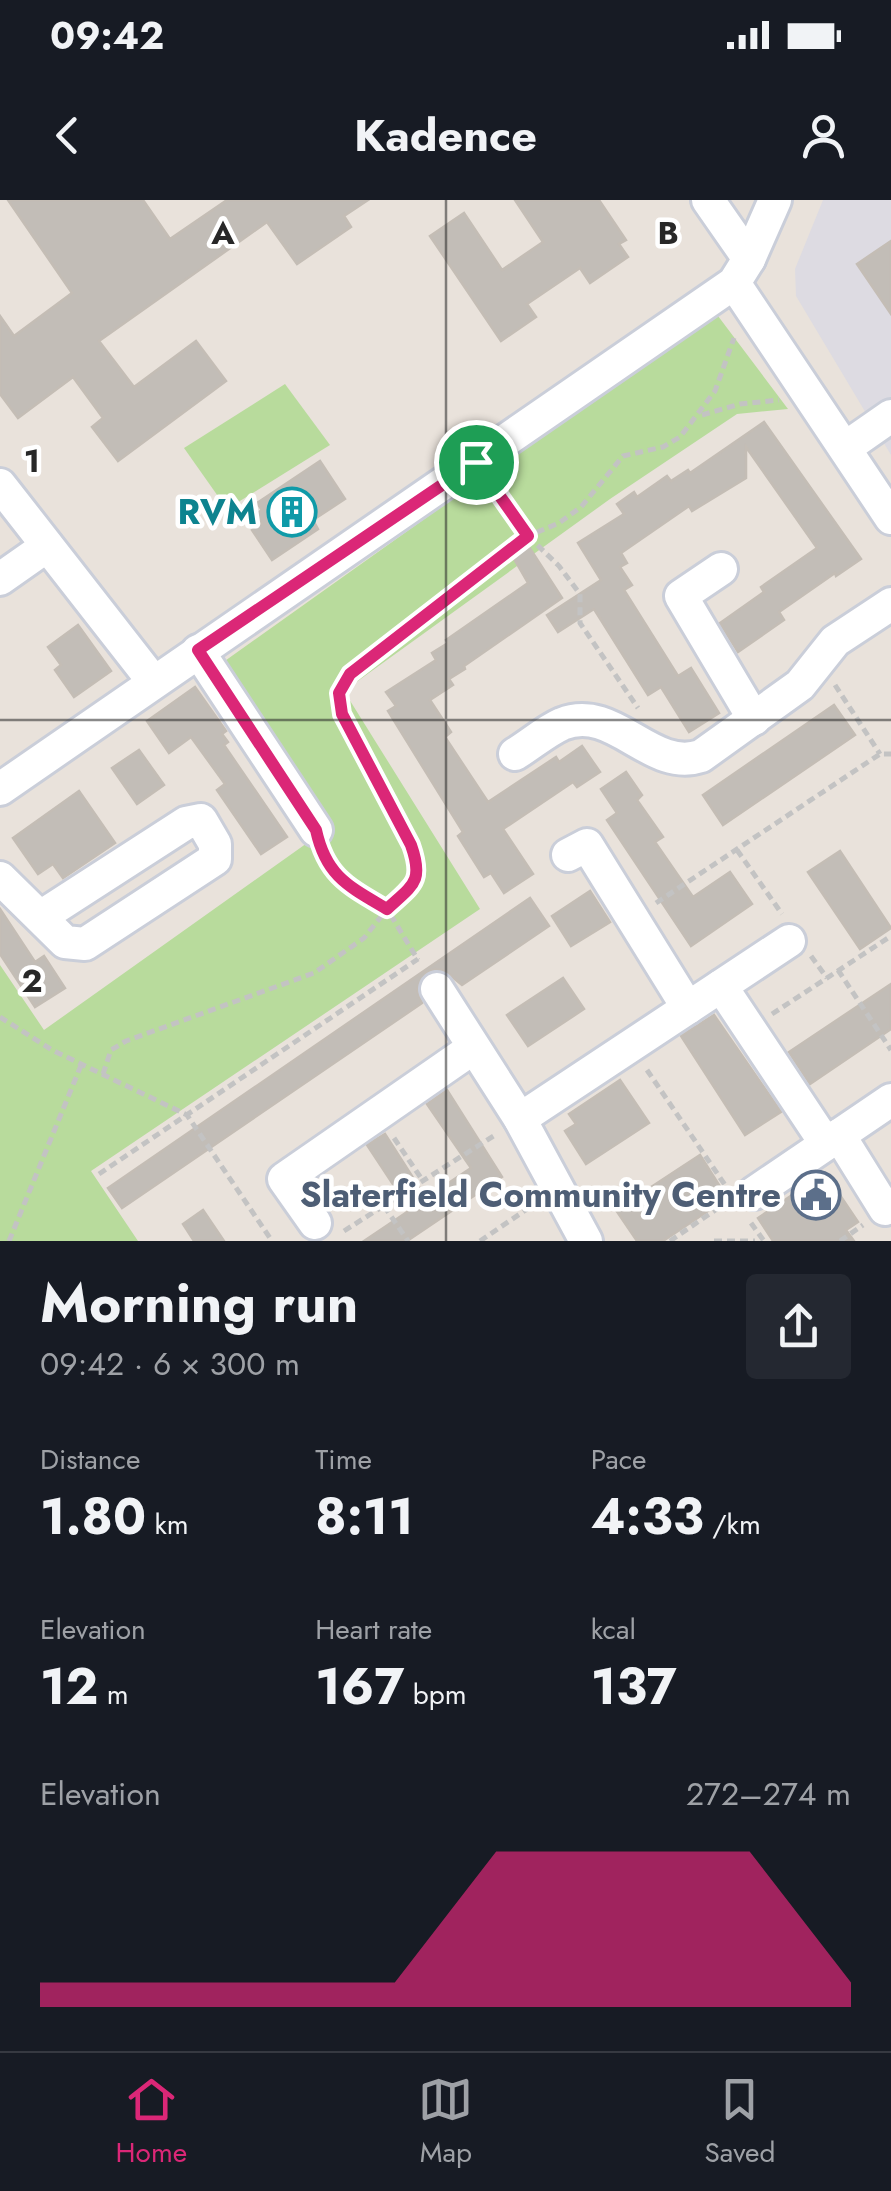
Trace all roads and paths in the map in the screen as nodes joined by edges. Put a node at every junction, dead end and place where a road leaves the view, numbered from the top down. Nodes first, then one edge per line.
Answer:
1 (708, 200) edge
2 (775, 200) edge
3 (743, 281) junction
4 (812, 399) junction
5 (699, 416) junction
6 (891, 416) edge
7 (845, 448) junction
8 (476, 462) junction
9 (0, 486) edge
10 (891, 518) edge
11 (528, 536) junction
12 (47, 546) junction
13 (721, 569) dead end
14 (0, 579) edge
15 (891, 604) edge
16 (198, 650) junction
17 (820, 661) junction
18 (153, 681) junction
19 (642, 714) dead end
20 (754, 719) junction
21 (515, 754) dead end
22 (880, 754) junction
23 (891, 754) edge
24 (0, 789) edge
25 (316, 830) joint
26 (568, 855) dead end
27 (0, 878) edge
28 (387, 909) junction
29 (42, 916) junction
30 (633, 919) junction
31 (891, 936) edge
32 (789, 941) dead end
33 (418, 959) junction
34 (838, 970) junction
35 (721, 986) junction
36 (437, 989) joint
37 (688, 1008) junction
38 (0, 1017) edge
39 (750, 1030) junction
40 (631, 1046) junction
41 (473, 1048) junction
42 (891, 1050) edge
43 (82, 1063) junction
44 (103, 1074) junction
45 (891, 1100) edge
46 (378, 1114) junction
47 (187, 1115) junction
48 (520, 1120) junction
49 (832, 1140) junction
50 (100, 1174) dead end
51 (423, 1181) junction
52 (558, 1188) junction
53 (751, 1204) joint
54 (891, 1205) edge
55 (384, 1206) junction
56 (329, 1228) joint
57 (9, 1241) edge
58 (272, 1241) edge
59 (408, 1241) edge
60 (480, 1241) edge
61 (586, 1241) edge
62 (670, 1241) edge
63 (714, 1241) edge
64 (755, 1241) edge
65 (764, 1241) edge

1 - 3 street
2 - 3 street
3 - 4 street
3 - 5 path
3 - 8 street
4 - 5 path
4 - 7 street
5 - 11 path
6 - 7 street
7 - 10 street
8 - 11 path
8 - 16 street
9 - 12 street
11 - 19 path
11 - 28 path
12 - 14 street
12 - 18 street
13 - 20 street
15 - 17 street
16 - 18 street
16 - 25 street
17 - 20 street
17 - 22 path
18 - 24 street
20 - 21 street
22 - 23 path
22 - 30 path
25 - 28 path
26 - 30 street
27 - 29 street
28 - 33 path
28 - 44 path
29 - 29 street
30 - 37 street
31 - 34 path
32 - 35 street
33 - 36 path
33 - 47 path
34 - 39 path
34 - 42 path
35 - 37 street
35 - 39 street
36 - 41 street
37 - 40 street
38 - 43 path
39 - 49 street
40 - 48 street
40 - 62 path
41 - 46 street
41 - 48 street
43 - 44 path
43 - 57 path
44 - 47 path
45 - 49 street
46 - 51 path
46 - 56 street
47 - 50 path
47 - 58 path
48 - 51 path
48 - 52 street
49 - 53 street
49 - 54 street
51 - 55 path
52 - 60 path
52 - 61 street
53 - 65 path
55 - 56 path
55 - 59 path
63 - 64 path

